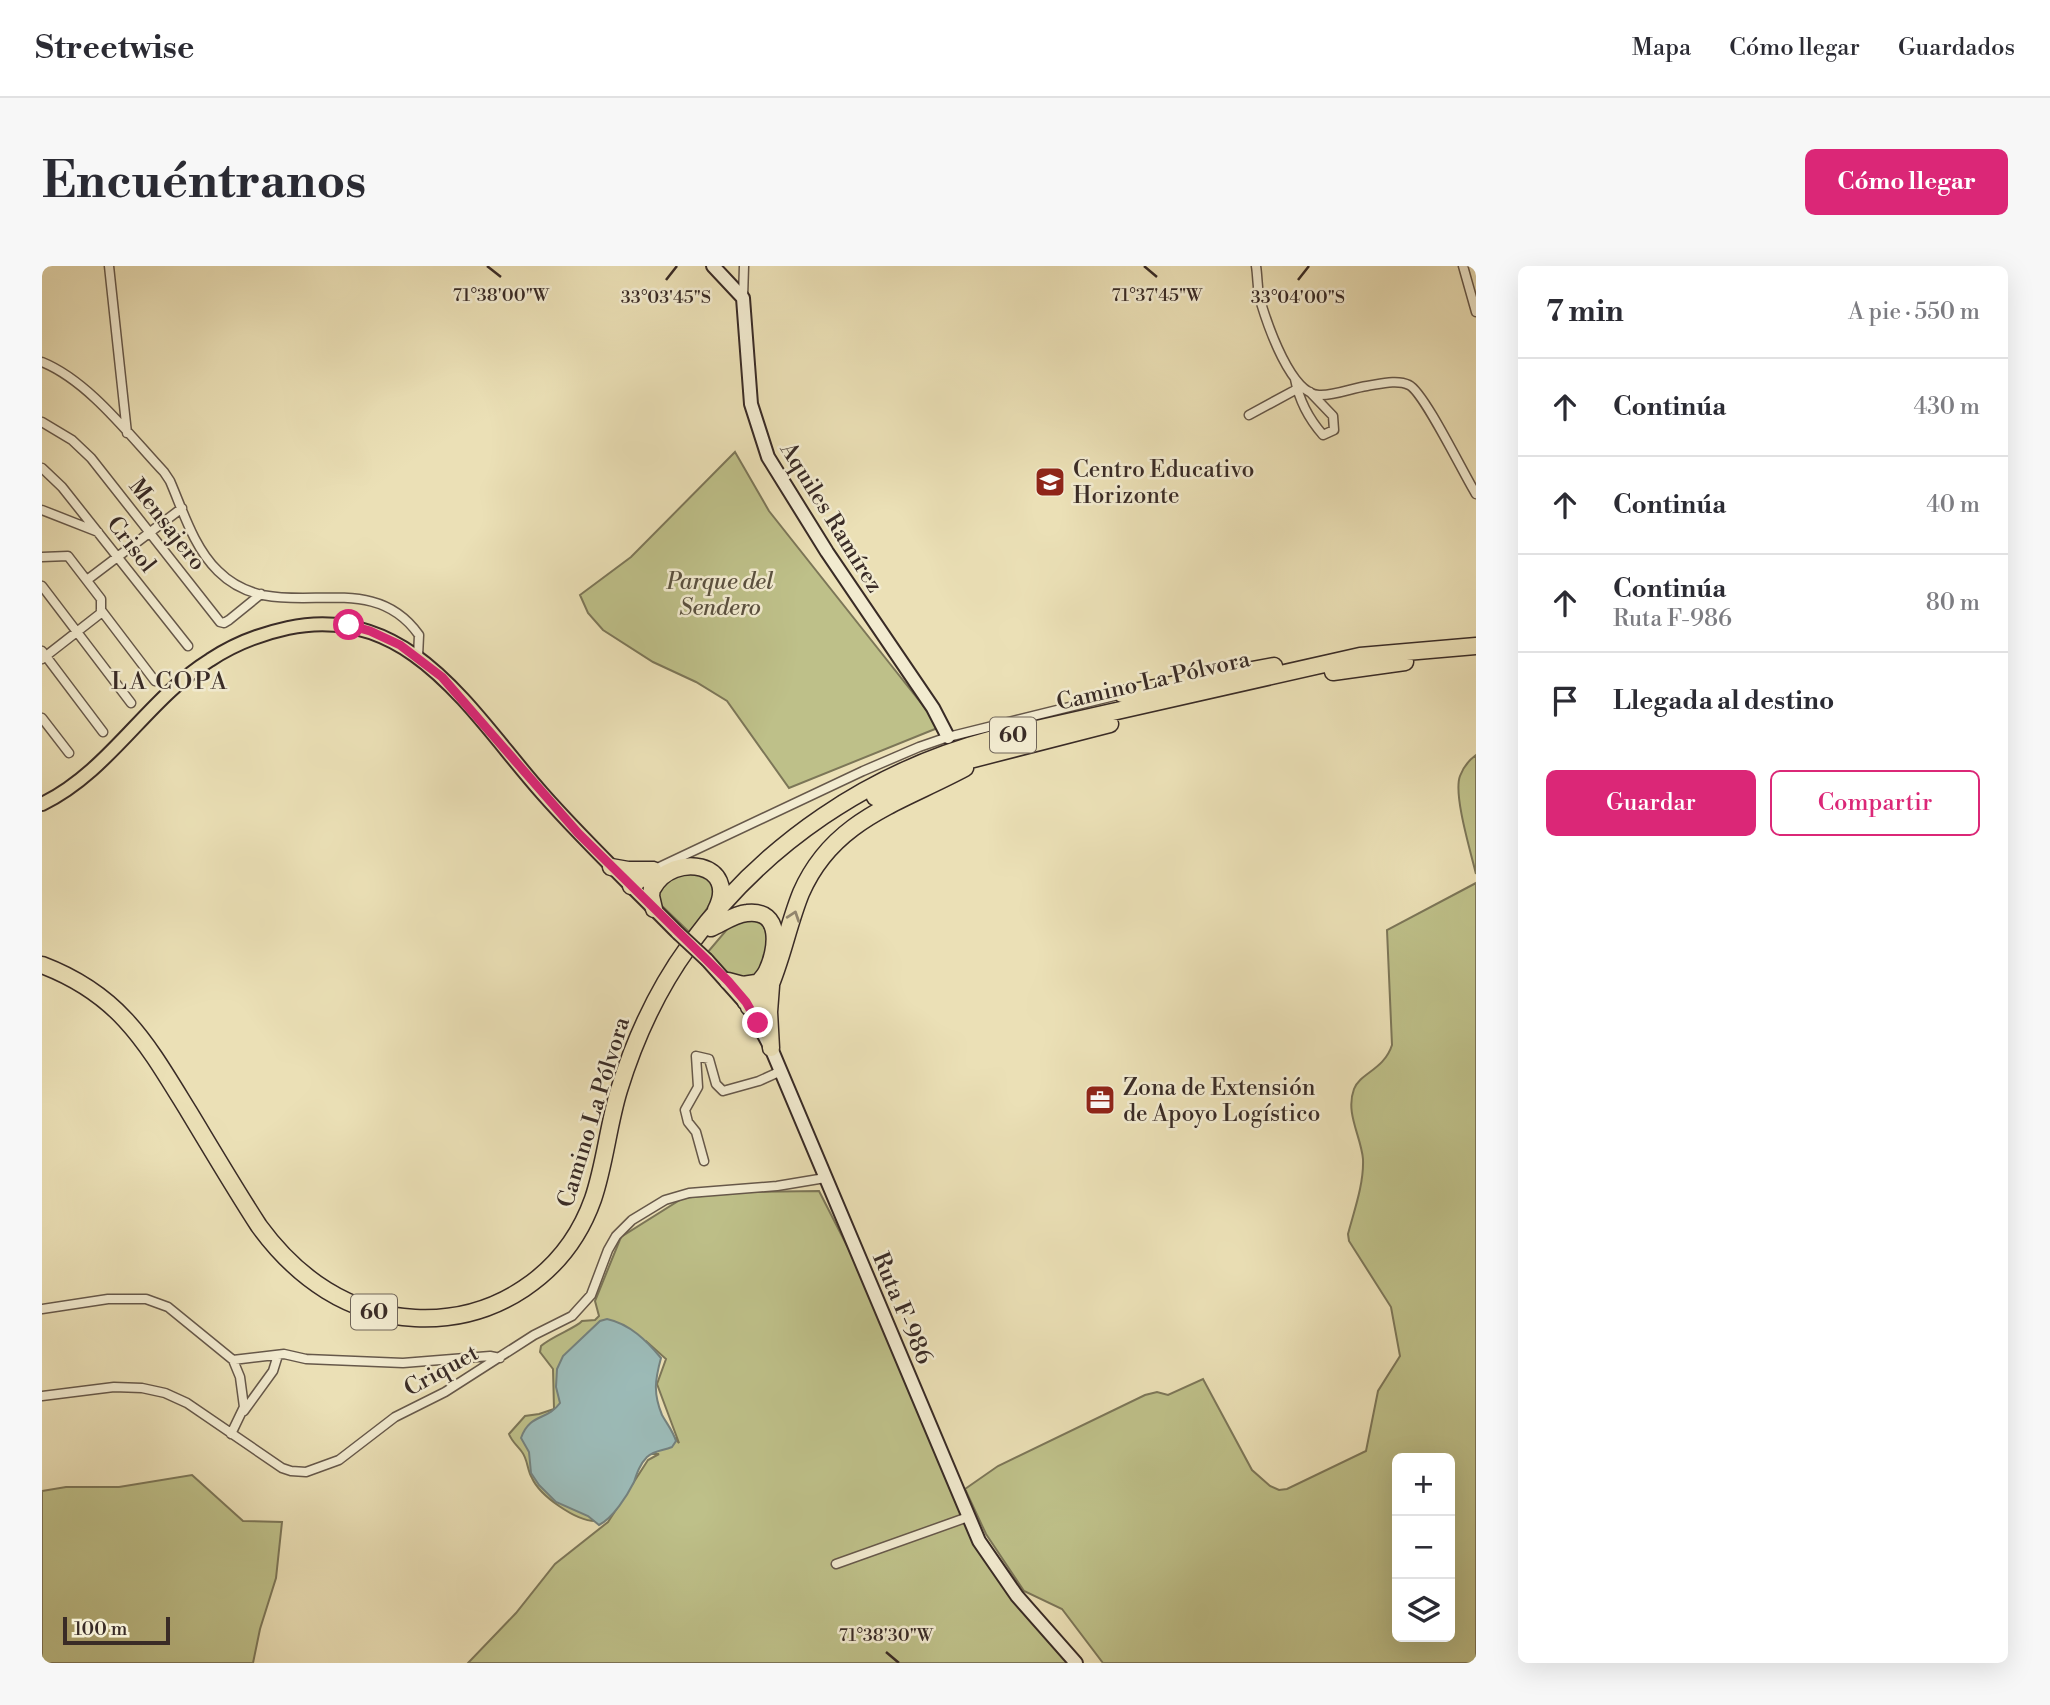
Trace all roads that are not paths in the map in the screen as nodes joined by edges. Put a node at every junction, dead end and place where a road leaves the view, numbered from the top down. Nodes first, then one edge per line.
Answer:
1 (108, 266) edge
2 (713, 266) edge
3 (744, 266) edge
4 (1256, 266) edge
5 (1463, 266) edge
6 (743, 298) junction
7 (1476, 312) edge
8 (42, 362) edge
9 (1295, 379) junction
10 (1297, 389) junction
11 (1309, 391) junction
12 (1250, 415) dead end
13 (42, 422) edge
14 (127, 433) junction
15 (42, 468) edge
16 (1476, 494) edge
17 (182, 508) junction
18 (42, 510) edge
19 (98, 531) junction
20 (150, 532) junction
21 (45, 555) edge
22 (117, 556) junction
23 (87, 580) junction
24 (42, 586) edge
25 (261, 594) junction
26 (101, 610) junction
27 (78, 631) junction
28 (188, 646) dead end
29 (1476, 646) edge
30 (43, 656) edge
31 (1360, 656) junction
32 (1476, 656) edge
33 (418, 657) junction
34 (155, 681) dead end
35 (1122, 694) joint
36 (131, 703) dead end
37 (42, 718) edge
38 (103, 732) dead end
39 (948, 737) junction
40 (995, 752) junction
41 (69, 753) dead end
42 (42, 804) edge
43 (611, 867) junction
44 (654, 877) junction
45 (631, 886) junction
46 (654, 909) junction
47 (712, 921) junction
48 (42, 965) edge
49 (42, 974) edge
50 (728, 981) junction
51 (764, 982) junction
52 (747, 1005) junction
53 (771, 1048) junction
54 (781, 1071) junction
55 (704, 1161) dead end
56 (825, 1178) junction
57 (42, 1309) edge
58 (278, 1354) junction
59 (500, 1359) junction
60 (233, 1360) junction
61 (42, 1396) edge
62 (243, 1412) junction
63 (232, 1434) junction
64 (968, 1517) junction
65 (836, 1564) dead end
66 (1076, 1663) edge

1 - 14 street
2 - 6 main road
3 - 6 street
4 - 9 street
5 - 7 street
6 - 39 main road, Aquiles Ramírez
8 - 14 street
9 - 10 street
9 - 11 street
10 - 11 street
10 - 12 street
11 - 16 street
13 - 20 street, Mensajero
14 - 17 street
15 - 19 street, Crisol
17 - 20 street
17 - 25 street
18 - 19 street
19 - 22 street, Crisol
20 - 22 street
20 - 25 street, Mensajero
21 - 23 street
22 - 23 street
22 - 28 street, Crisol
23 - 26 street
24 - 27 street
25 - 33 street
26 - 27 street
26 - 34 street
27 - 30 street
27 - 36 street
29 - 31 highway, Camino La Pólvora / 60
30 - 38 street
31 - 35 highway
31 - 47 highway, Camino La Pólvora / 60
32 - 40 highway, Camino La Pólvora / 60
33 - 42 main road, Ruta F-986
33 - 43 main road, Ruta F-986
35 - 39 street
37 - 41 street
39 - 44 street
40 - 47 highway, Camino La Pólvora / 60
51 -> 40 highway
43 - 44 highway
43 - 45 main road, Ruta F-986
44 - 45 highway
44 - 46 highway
44 - 47 highway
45 - 46 main road, Ruta F-986
46 - 50 main road, Ruta F-986, bridge
47 - 48 highway, Camino La Pólvora / 60
47 - 49 highway, Camino La Pólvora / 60
47 - 51 highway
50 - 51 highway
50 - 52 main road, Ruta F-986
51 - 52 highway
51 - 53 highway
52 - 53 main road, Ruta F-986
53 - 54 main road, Ruta F-986
54 - 55 street
54 - 56 main road, Ruta F-986
56 - 59 street, Criquet
56 - 64 main road, Ruta F-986
57 - 60 street
58 - 59 street
58 - 60 street
58 - 62 street
59 - 63 street, Criquet
60 - 62 street
61 - 63 street, Criquet
62 - 63 street
64 - 65 street
64 - 66 main road, Ruta F-986

